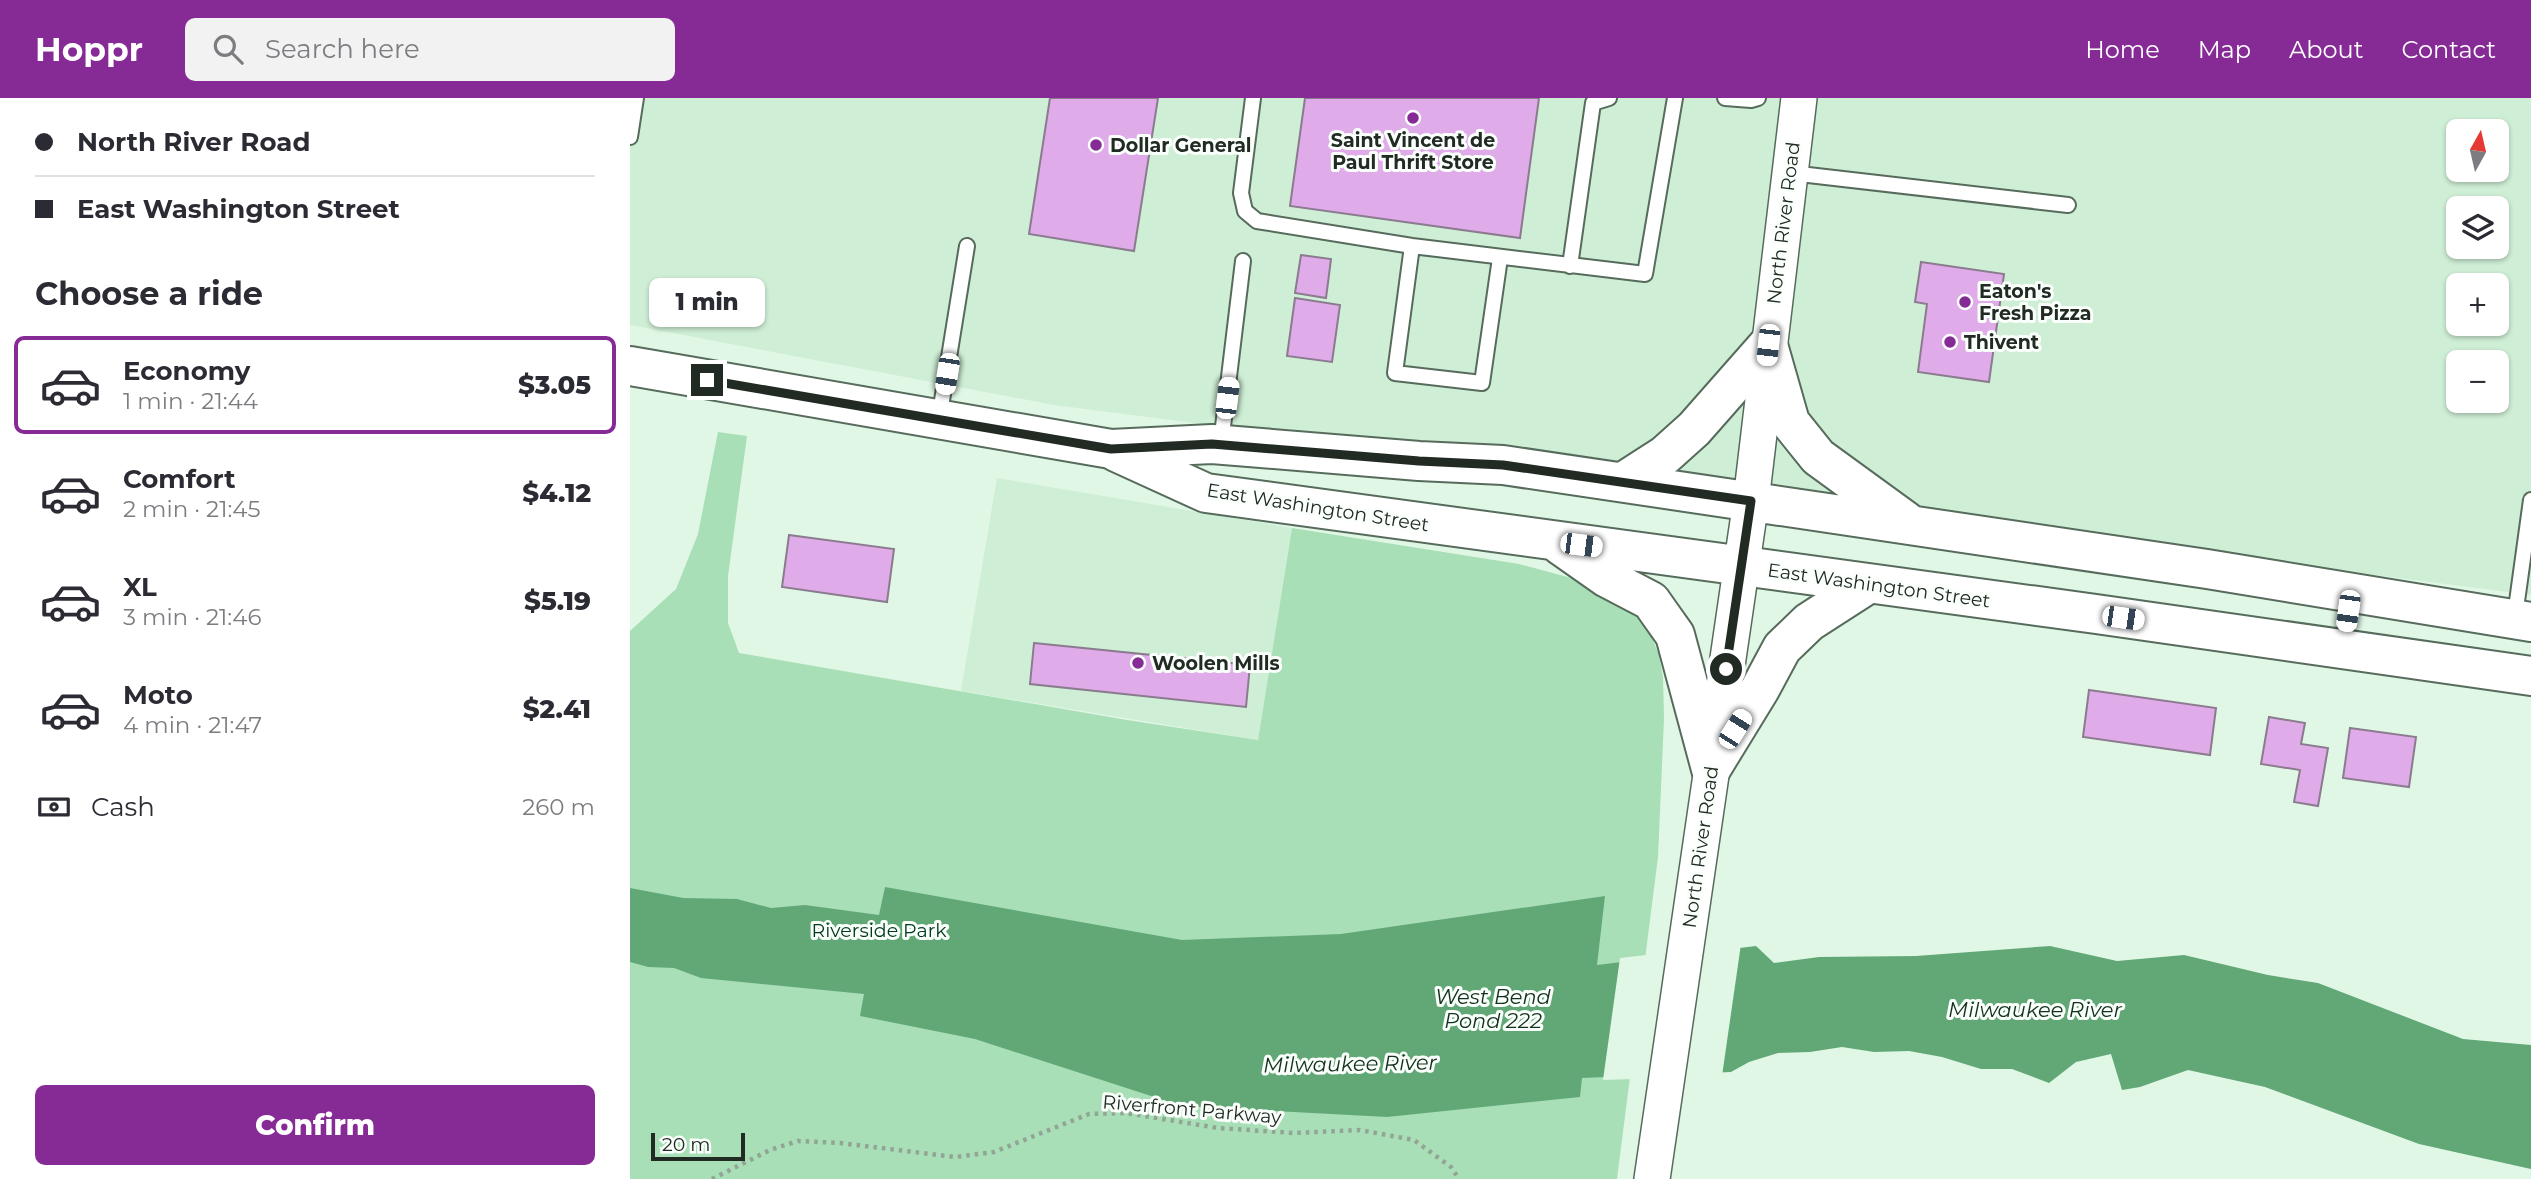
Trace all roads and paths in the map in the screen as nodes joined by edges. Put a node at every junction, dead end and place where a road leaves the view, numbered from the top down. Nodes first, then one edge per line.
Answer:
1 (636, 98) edge
2 (1253, 98) edge
3 (1609, 98) edge
4 (1675, 98) edge
5 (1725, 98) edge
6 (1758, 98) edge
7 (1797, 98) edge
8 (630, 137) edge
9 (1789, 173) junction
10 (2068, 205) dead end
11 (967, 246) dead end
12 (1412, 246) junction
13 (1500, 258) junction
14 (1243, 261) dead end
15 (1570, 266) junction
16 (1768, 345) junction
17 (630, 366) edge
18 (939, 420) junction
19 (1221, 445) junction
20 (1111, 449) junction
21 (1623, 482) junction
22 (2531, 500) edge
23 (1751, 501) junction
24 (1910, 524) junction
25 (1555, 542) junction
26 (1741, 566) junction
27 (1868, 584) junction
28 (2351, 592) junction
29 (2523, 620) edge
30 (2343, 649) junction
31 (2531, 676) edge
32 (1711, 769) junction
33 (712, 1179) edge
34 (1459, 1179) edge
35 (1652, 1179) edge

1 - 8 lane
2 - 12 lane
3 - 15 lane
4 - 15 lane
5 - 6 lane
7 - 9 street, North River Road
9 - 10 lane
9 - 16 street, North River Road
11 - 18 lane
12 - 13 lane
12 - 13 lane
13 - 15 lane
14 - 19 lane
16 - 21 main road
16 - 23 street, North River Road
16 - 24 main road
17 - 18 main road, East Washington Street
18 - 20 main road, East Washington Street
19 - 20 main road, East Washington Street
19 - 21 main road, East Washington Street
20 - 25 main road, East Washington Street
21 - 23 main road, East Washington Street
22 - 29 lane
23 - 24 main road, East Washington Street
23 - 26 street, North River Road
24 - 28 main road, East Washington Street
25 - 26 main road, East Washington Street
25 - 32 main road
26 - 27 main road, East Washington Street
26 - 32 street, North River Road
27 - 30 main road, East Washington Street
27 - 32 main road
28 - 29 main road, East Washington Street
28 - 30 lane
30 - 31 main road, East Washington Street
32 - 35 street, North River Road
33 - 34 path, Riverfront Parkway

